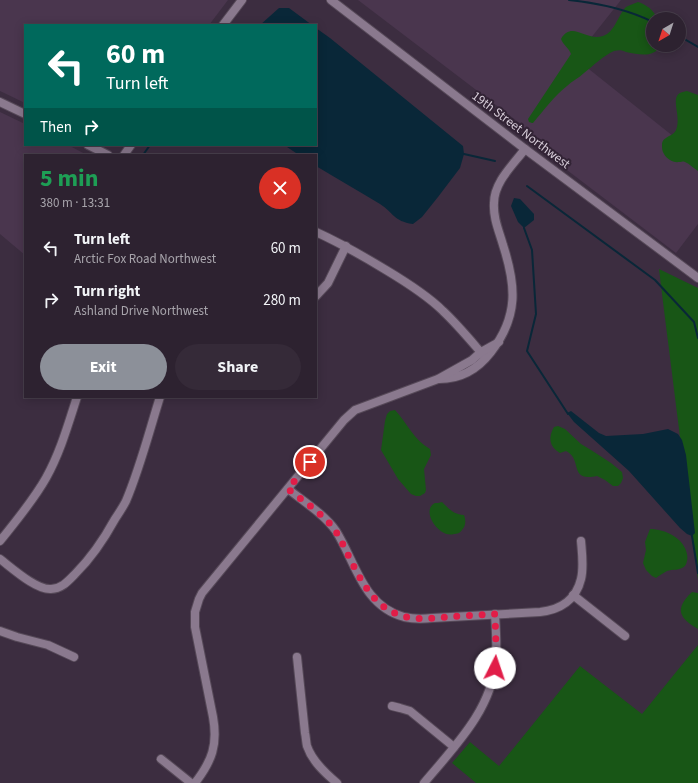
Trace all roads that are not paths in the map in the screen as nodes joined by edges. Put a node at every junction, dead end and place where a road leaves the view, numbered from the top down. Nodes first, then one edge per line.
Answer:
1 (242, 0) edge
2 (331, 0) edge
3 (224, 24) edge
4 (0, 102) edge
5 (24, 114) edge
6 (90, 146) edge
7 (525, 149) junction
8 (106, 154) edge
9 (317, 232) edge
10 (346, 246) junction
11 (698, 278) edge
12 (317, 295) edge
13 (484, 355) junction
14 (77, 398) edge
15 (160, 398) edge
16 (288, 489) junction
17 (0, 541) edge
18 (581, 541) dead end
19 (0, 559) edge
20 (573, 595) junction
21 (495, 614) junction
22 (0, 631) edge
23 (625, 636) dead end
24 (74, 657) dead end
25 (297, 657) dead end
26 (392, 706) dead end
27 (454, 747) junction
28 (161, 759) dead end
29 (191, 783) edge
30 (195, 783) edge
31 (337, 783) edge
32 (424, 783) edge

1 - 3 street
2 - 7 street, 19th Street Northwest
4 - 5 street
6 - 8 street
7 - 11 street, 19th Street Northwest
7 - 13 street
9 - 10 street
10 - 12 street
10 - 13 street
13 - 16 street
14 - 17 street
15 - 19 street
16 - 21 street
16 - 30 street
18 - 20 street
20 - 21 street
20 - 23 street
21 - 27 street
22 - 24 street
25 - 31 street
26 - 27 street
27 - 32 street
28 - 29 street

